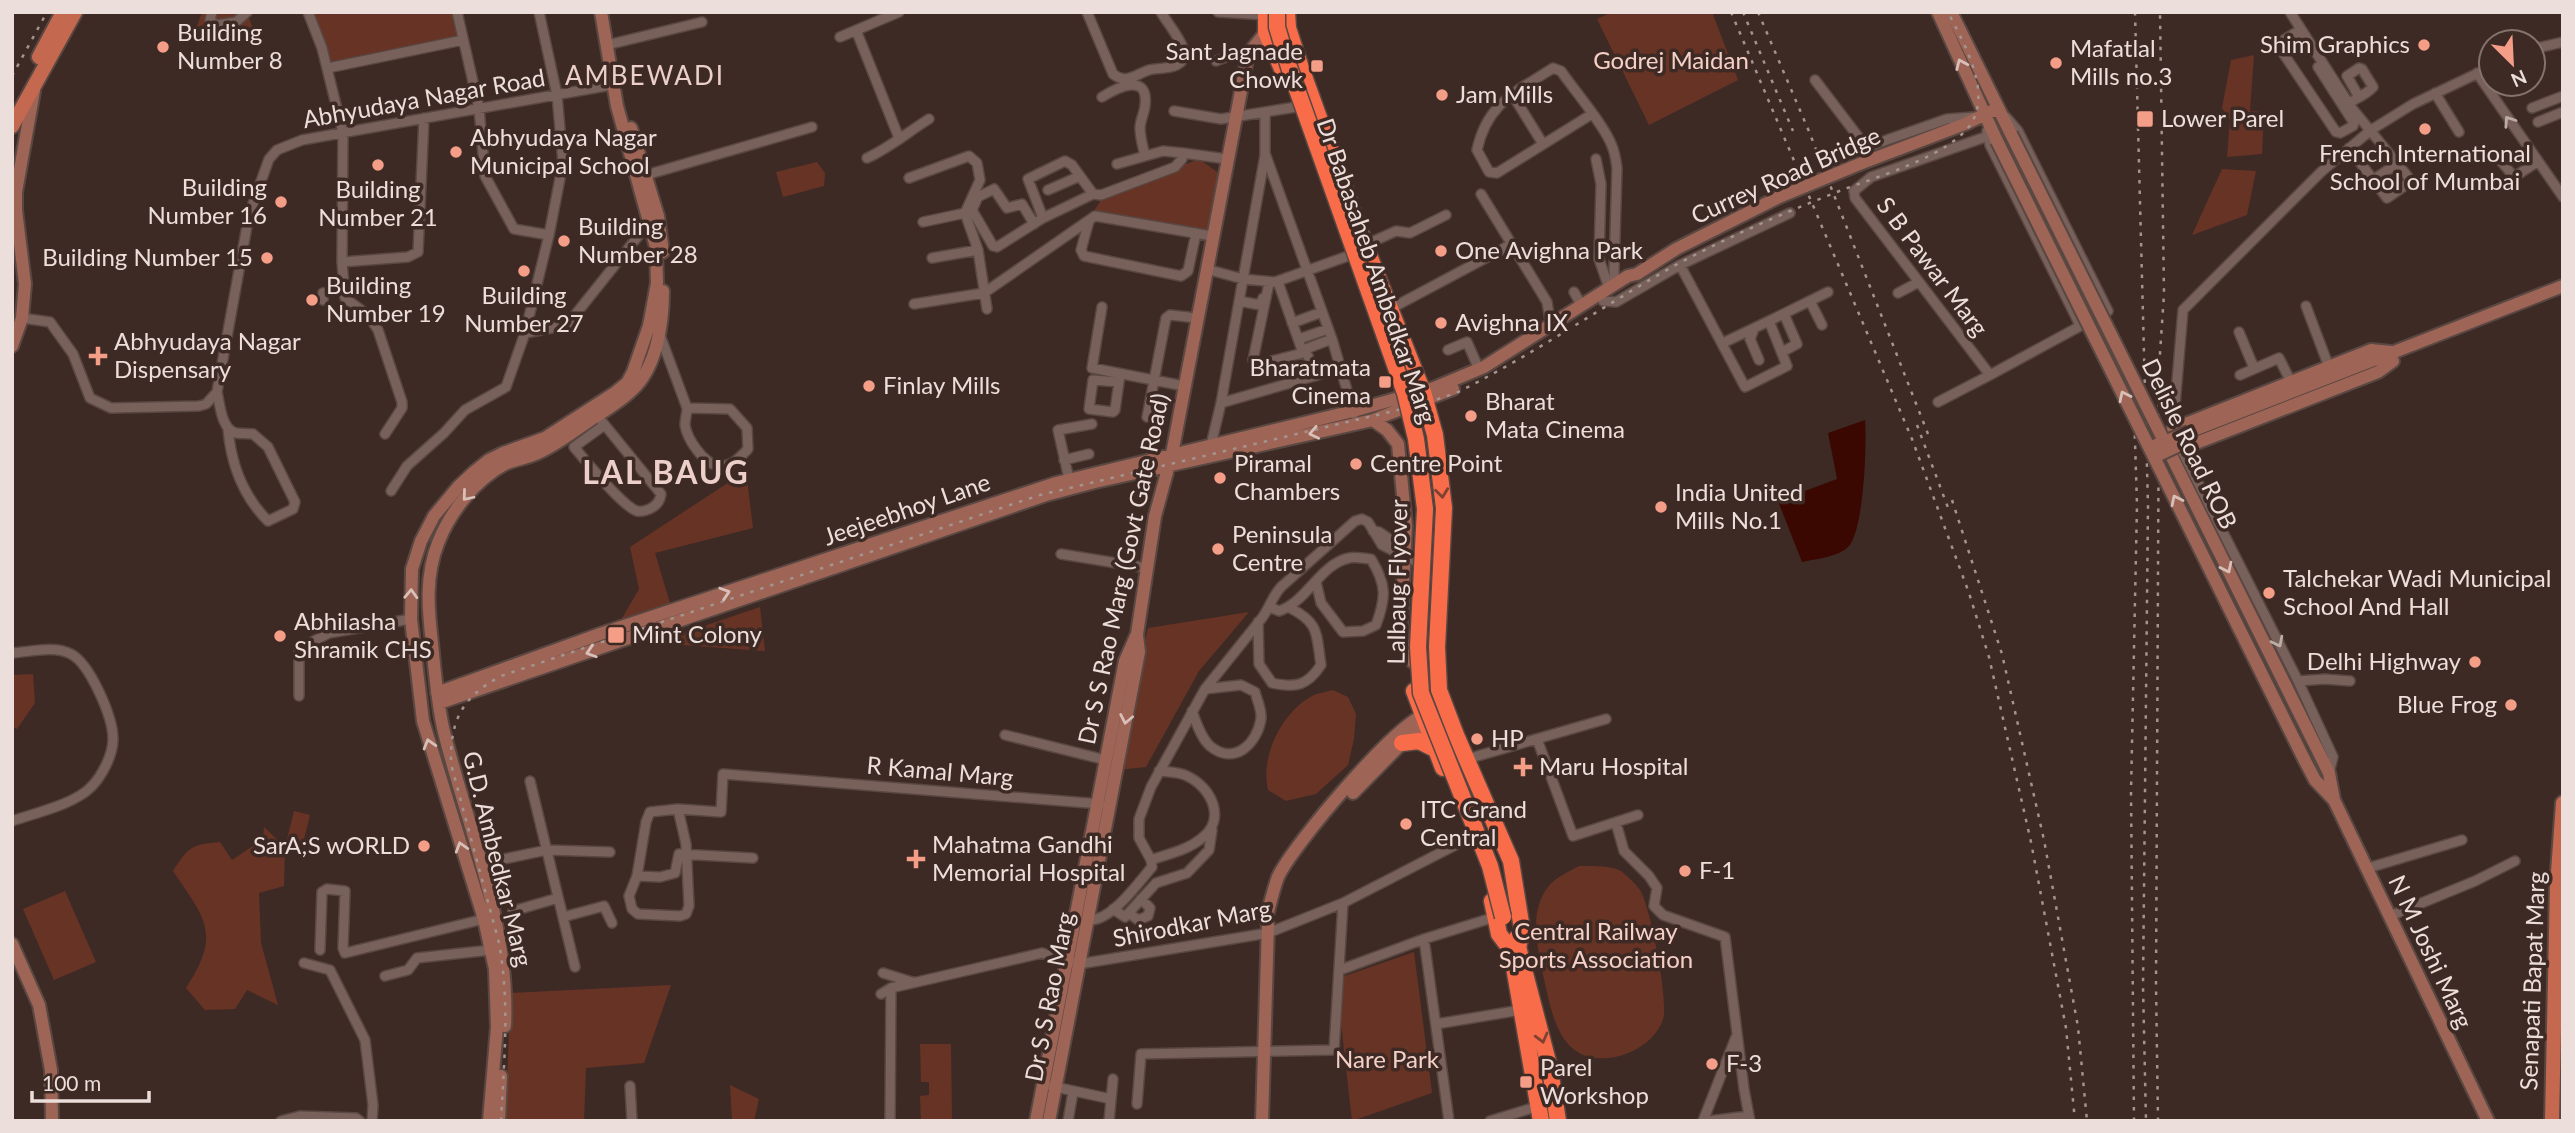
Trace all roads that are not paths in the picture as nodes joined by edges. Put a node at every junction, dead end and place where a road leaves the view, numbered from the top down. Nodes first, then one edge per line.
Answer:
1 (212, 12) edge
2 (247, 12) edge
3 (308, 12) edge
4 (457, 12) edge
5 (539, 12) edge
6 (601, 12) edge
7 (606, 12) edge
8 (900, 12) edge
9 (1087, 12) edge
10 (1161, 12) edge
11 (1218, 12) edge
12 (1287, 12) edge
13 (1938, 12) edge
14 (1951, 12) edge
15 (2290, 12) edge
16 (70, 13) edge
17 (1273, 13) edge
18 (702, 22) dead end
19 (856, 30) junction
20 (1266, 32) junction
21 (2301, 34) junction
22 (840, 37) dead end
23 (463, 40) junction
24 (611, 44) junction
25 (1248, 54) junction
26 (1216, 61) dead end
27 (327, 68) junction
28 (2477, 73) edge
29 (1815, 79) dead end
30 (36, 82) junction
31 (616, 84) junction
32 (1512, 94) junction
33 (2433, 94) junction
34 (557, 95) junction
35 (2563, 96) edge
36 (1102, 97) dead end
37 (2359, 97) dead end
38 (2494, 98) edge
39 (12, 106) edge
40 (1296, 107) junction
41 (2349, 107) junction
42 (479, 108) junction
43 (1998, 108) junction
44 (2532, 108) dead end
45 (1174, 111) dead end
46 (1265, 113) junction
47 (2563, 113) edge
48 (1592, 114) junction
49 (1237, 116) junction
50 (1982, 116) junction
51 (424, 118) junction
52 (929, 119) dead end
53 (2538, 122) dead end
54 (12, 126) edge
55 (811, 127) dead end
56 (2371, 130) junction
57 (343, 132) junction
58 (2459, 132) dead end
59 (899, 138) junction
60 (1993, 138) junction
61 (1543, 144) junction
62 (1866, 147) junction
63 (2349, 148) junction
64 (1183, 153) junction
65 (1265, 155) junction
66 (2496, 155) dead end
67 (1145, 156) junction
68 (1838, 157) dead end
69 (867, 158) dead end
70 (1227, 159) junction
71 (1596, 159) dead end
72 (2536, 162) junction
73 (2398, 163) junction
74 (1117, 164) dead end
75 (646, 175) junction
76 (1080, 176) junction
77 (909, 178) dead end
78 (2374, 180) junction
79 (1048, 190) dead end
80 (14, 191) edge
81 (1093, 194) junction
82 (1481, 194) dead end
83 (2563, 197) edge
84 (965, 213) junction
85 (1790, 213) dead end
86 (1446, 215) dead end
87 (1043, 218) junction
88 (654, 219) junction
89 (1089, 221) junction
90 (923, 222) dead end
91 (1034, 224) junction
92 (1196, 233) junction
93 (549, 236) junction
94 (1212, 236) junction
95 (1512, 244) junction
96 (1365, 245) junction
97 (978, 250) junction
98 (1348, 256) junction
99 (932, 258) dead end
100 (342, 262) junction
101 (1679, 265) junction
102 (1206, 269) junction
103 (1308, 271) junction
104 (12, 278) edge
105 (1246, 279) junction
106 (1271, 282) junction
107 (1919, 282) junction
108 (25, 284) junction
109 (1616, 286) junction
110 (2563, 286) edge
111 (344, 288) junction
112 (1574, 292) dead end
113 (1828, 292) dead end
114 (985, 293) junction
115 (1898, 293) dead end
116 (2563, 295) edge
117 (2542, 298) junction
118 (323, 300) dead end
119 (1603, 301) junction
120 (1810, 301) junction
121 (1242, 302) junction
122 (914, 304) dead end
123 (1582, 306) junction
124 (2306, 306) dead end
125 (1102, 307) dead end
126 (987, 309) dead end
127 (1390, 309) junction
128 (1320, 313) junction
129 (1784, 314) junction
130 (22, 318) junction
131 (1197, 318) junction
132 (1295, 321) junction
133 (1769, 321) junction
134 (1553, 325) junction
135 (1822, 325) dead end
136 (2080, 325) junction
137 (654, 329) junction
138 (1754, 329) junction
139 (1326, 330) junction
140 (2239, 332) dead end
141 (526, 333) junction
142 (1301, 338) junction
143 (1727, 341) dead end
144 (1330, 345) junction
145 (12, 346) edge
146 (1448, 350) dead end
147 (1306, 351) junction
148 (1782, 352) junction
149 (2391, 357) junction
150 (1759, 359) dead end
151 (2329, 367) junction
152 (1342, 368) junction
153 (1479, 369) junction
154 (2254, 369) junction
155 (2240, 374) dead end
156 (1990, 375) junction
157 (1315, 376) junction
158 (1120, 378) junction
159 (1154, 381) junction
160 (2291, 382) junction
161 (1184, 386) junction
162 (217, 392) junction
163 (1424, 397) junction
164 (1938, 401) dead end
165 (1221, 403) junction
166 (1402, 405) junction
167 (687, 408) junction
168 (597, 417) junction
169 (1147, 417) dead end
170 (1355, 417) junction
171 (1373, 420) junction
172 (1092, 424) dead end
173 (228, 429) junction
174 (2173, 429) junction
175 (385, 434) dead end
176 (547, 443) junction
177 (2171, 447) junction
178 (1210, 451) junction
179 (2152, 453) junction
180 (1088, 454) dead end
181 (1064, 460) junction
182 (1170, 460) junction
183 (1069, 480) junction
184 (1084, 480) junction
185 (391, 491) dead end
186 (886, 545) junction
187 (1061, 554) dead end
188 (1411, 556) junction
189 (1147, 568) junction
190 (1317, 582) junction
191 (1270, 607) junction
192 (1290, 608) junction
193 (411, 619) junction
194 (1258, 622) junction
195 (1137, 635) junction
196 (12, 653) edge
197 (2298, 681) junction
198 (2350, 681) dead end
199 (1205, 689) junction
200 (299, 696) dead end
201 (438, 698) junction
202 (1447, 710) junction
203 (1192, 711) junction
204 (1606, 719) dead end
205 (1423, 720) junction
206 (1005, 735) dead end
207 (1404, 737) junction
208 (1537, 739) junction
209 (1435, 749) junction
210 (1467, 759) junction
211 (1106, 760) junction
212 (1159, 771) junction
213 (2329, 773) junction
214 (2315, 780) junction
215 (530, 781) dead end
216 (2334, 800) junction
217 (2563, 803) edge
218 (1103, 804) junction
219 (678, 809) junction
220 (1637, 815) dead end
221 (1213, 820) junction
222 (12, 821) edge
223 (1615, 822) junction
224 (1473, 836) junction
225 (2462, 840) dead end
226 (2561, 846) edge
227 (547, 850) junction
228 (610, 852) dead end
229 (687, 854) junction
230 (753, 858) dead end
231 (1151, 860) junction
232 (2515, 861) dead end
233 (480, 864) junction
234 (2368, 868) junction
235 (637, 876) junction
236 (558, 898) junction
237 (1141, 899) junction
238 (1343, 903) junction
239 (513, 911) dead end
240 (1109, 912) junction
241 (1129, 913) junction
242 (1087, 916) junction
243 (1503, 916) junction
244 (2390, 916) junction
245 (563, 917) junction
246 (484, 919) junction
247 (612, 923) dead end
248 (1268, 929) junction
249 (1424, 939) junction
250 (12, 945) edge
251 (1515, 949) junction
252 (320, 950) dead end
253 (491, 950) junction
254 (2563, 956) edge
255 (304, 962) dead end
256 (1072, 963) junction
257 (575, 967) dead end
258 (1340, 971) junction
259 (883, 974) dead end
260 (385, 976) dead end
261 (913, 982) junction
262 (891, 988) junction
263 (881, 994) dead end
264 (501, 1010) junction
265 (1521, 1010) junction
266 (1436, 1024) junction
267 (1737, 1035) junction
268 (1264, 1052) junction
269 (1113, 1079) dead end
270 (1049, 1085) junction
271 (631, 1086) dead end
272 (1073, 1091) junction
273 (1111, 1099) junction
274 (1137, 1104) dead end
275 (1540, 1114) edge
276 (1750, 1118) edge
277 (52, 1121) edge
278 (281, 1121) edge
279 (360, 1121) edge
280 (372, 1121) edge
281 (489, 1121) edge
282 (499, 1121) edge
283 (632, 1121) edge
284 (890, 1121) edge
285 (1036, 1121) edge
286 (1049, 1121) edge
287 (1068, 1121) edge
288 (1109, 1121) edge
289 (1262, 1121) edge
290 (1449, 1121) edge
291 (1490, 1121) edge
292 (1558, 1121) edge
293 (1705, 1121) edge
294 (2488, 1121) edge
295 (2554, 1121) edge

1 - 2 street
3 - 27 street
4 - 23 street
5 - 34 street
6 - 31 main road
7 - 24 main road
8 - 19 street
9 - 10 street
11 - 17 street
12 - 96 highway, Dr Babasaheb Ambedkar Marg
50 -> 13 main road
14 - 43 main road
15 - 21 street
16 - 30 main road
16 - 39 main road
17 - 20 highway, Dr Babasaheb Ambedkar Marg
17 - 243 highway, Lalbaug Flyover, bridge
18 - 24 street
19 - 22 street
19 - 59 street
20 - 25 main road, Dr S S Rao Marg (Govt Gate Road)
20 - 40 highway, Dr Babasaheb Ambedkar Marg
21 - 41 street
21 - 41 street
23 - 27 street
23 - 42 street
24 - 31 main road
25 - 26 street
25 - 49 main road, Dr S S Rao Marg (Govt Gate Road)
27 - 57 street
28 - 33 street
29 - 62 street
30 - 54 main road
30 - 80 main road
31 - 34 street, Abhyudaya Nagar Road
31 - 75 main road
31 - 88 main road
32 - 48 street
32 - 61 street
32 - 61 street
33 - 56 street
33 - 58 street
34 - 42 street, Abhyudaya Nagar Road
34 - 93 street
35 - 44 street
36 - 67 street
37 - 41 street
72 -> 38 street
40 - 46 street
40 - 98 highway, Dr Babasaheb Ambedkar Marg
41 - 56 street
42 - 51 street, Abhyudaya Nagar Road
42 - 93 street
43 - 50 main road, Currey Road Bridge
43 - 136 street
43 - 177 main road, Delisle Road ROB, bridge
45 - 49 street
46 - 49 street
46 - 65 street
47 - 53 street
48 - 61 street
48 - 109 street
49 - 70 main road, Dr S S Rao Marg (Govt Gate Road)
50 - 60 main road, Delisle Road ROB
50 - 62 street
50 - 109 main road, Currey Road Bridge, bridge
51 - 57 street, Abhyudaya Nagar Road
51 - 100 street
52 - 59 street
55 - 75 street
56 - 63 street
56 - 73 street
57 - 100 street
57 - 162 street, Abhyudaya Nagar Road
59 - 69 street
60 - 107 street, S B Pawar Marg
60 - 136 street
179 -> 60 main road, Delisle Road ROB, bridge
62 - 68 street
63 - 78 street
63 - 174 street
64 - 67 street
64 - 70 street
64 - 81 street
65 - 103 street
65 - 105 street
66 - 72 street
67 - 74 street
70 - 94 main road, Dr S S Rao Marg (Govt Gate Road)
71 - 109 street
72 - 83 street
73 - 78 street
73 - 78 street
75 - 88 main road
76 - 79 street
76 - 81 street
76 - 87 street
77 - 84 street
80 - 108 main road
81 - 87 street
82 - 95 street
84 - 90 street
84 - 97 street
85 - 101 street
86 - 96 street
87 - 91 street
88 - 137 main road
88 - 141 street
89 - 92 street
89 - 92 street
89 - 114 street
91 - 91 street
92 - 94 street
93 - 141 street
94 - 102 main road, Dr S S Rao Marg (Govt Gate Road)
95 - 127 street
95 - 134 street
96 - 127 highway, Dr Babasaheb Ambedkar Marg
97 - 99 street
97 - 114 street
98 - 103 street
98 - 166 highway, Dr Babasaheb Ambedkar Marg
100 - 111 street
101 - 119 street
101 - 148 street
102 - 105 street
102 - 131 main road, Dr S S Rao Marg (Govt Gate Road)
103 - 106 street
103 - 128 street
104 - 108 street
105 - 106 street
105 - 121 street
106 - 121 street
106 - 132 street
106 - 147 street
107 - 115 street
107 - 156 street, S B Pawar Marg
108 - 130 main road
109 - 119 main road
109 - 123 main road
110 - 117 main road
111 - 118 street
111 - 175 street
112 - 123 street
113 - 120 street
114 - 122 street
114 - 126 street
116 - 117 main road
117 - 149 main road
119 - 163 main road
120 - 129 street
120 - 135 street
121 - 165 street
123 - 134 main road
124 - 151 street
125 - 158 street
127 - 163 highway, Dr Babasaheb Ambedkar Marg
128 - 132 street
128 - 139 street
129 - 133 street
129 - 148 street
130 - 145 main road
130 - 162 street
131 - 159 street
131 - 161 main road, Dr S S Rao Marg (Govt Gate Road)
132 - 142 street
133 - 138 street
133 - 148 street
134 - 153 main road
136 - 156 street
137 - 167 street
137 - 168 main road
138 - 143 street
138 - 150 street
139 - 142 street
139 - 144 street
140 - 154 street
141 - 185 street
142 - 147 street
144 - 147 street
144 - 152 street
146 - 153 street
147 - 157 street
149 - 151 main road
149 - 177 main road, bridge
149 - 177 main road
151 - 160 main road
152 - 157 street
152 - 170 street
153 - 163 main road
154 - 155 street
154 - 160 street
156 - 164 street
157 - 165 street
158 - 158 street
158 - 159 street
159 - 161 street
159 - 169 street
160 - 174 main road
161 - 182 main road, Dr S S Rao Marg (Govt Gate Road)
162 - 173 street
163 - 166 main road
163 -> 202 highway, Dr Babasaheb Ambedkar Marg
165 - 178 street
166 - 170 main road, Jeejeebhoy Lane
166 - 171 main road, Jeejeebhoy Lane
166 - 188 highway, Dr Babasaheb Ambedkar Marg
167 - 167 street
168 - 168 street
168 - 176 main road
170 - 171 main road, Jeejeebhoy Lane
170 - 178 main road, Jeejeebhoy Lane
171 - 188 main road
172 - 181 street
173 - 173 street
174 - 177 main road
193 -> 176 main road
176 -> 201 main road, G.D. Ambedkar Marg
177 - 179 main road, bridge
177 -> 197 street
177 -> 213 main road, Delisle Road ROB
178 - 182 main road, Jeejeebhoy Lane
214 -> 179 main road, Delisle Road ROB, bridge
180 - 181 street
181 - 183 street
182 - 184 main road, Jeejeebhoy Lane
182 - 189 main road, Dr S S Rao Marg (Govt Gate Road)
183 - 184 main road, Jeejeebhoy Lane
183 - 186 main road, Jeejeebhoy Lane
184 - 186 main road
186 - 201 main road, Jeejeebhoy Lane
187 - 189 street
188 - 191 street
188 - 205 highway, Dr Babasaheb Ambedkar Marg
189 - 195 main road, Dr S S Rao Marg (Govt Gate Road)
190 - 190 street
190 - 192 street
191 - 192 street
191 - 194 street
192 - 194 street
193 - 200 street
246 -> 193 main road
194 - 199 street
195 - 211 main road, Dr S S Rao Marg (Govt Gate Road)
195 -> 218 main road, Dr S S Rao Marg
196 - 222 street
197 - 198 street
197 - 213 street
199 - 203 street
199 - 203 street
201 - 233 main road, G.D. Ambedkar Marg
202 - 205 main road
202 - 210 highway, Dr Babasaheb Ambedkar Marg
203 - 212 street
204 - 208 street
205 - 207 main road
205 - 209 highway, Dr Babasaheb Ambedkar Marg
206 - 211 street
207 - 209 highway
207 - 248 main road
208 - 210 street
208 - 223 street
209 - 224 highway, Dr Babasaheb Ambedkar Marg
210 - 251 highway, Dr Babasaheb Ambedkar Marg
211 - 218 main road, Dr S S Rao Marg (Govt Gate Road)
212 - 221 street
212 - 231 street
213 - 214 main road
213 - 216 main road, Delisle Road ROB
214 - 216 main road, Delisle Road ROB
215 - 227 street
216 - 234 main road, N M Joshi Marg
217 - 226 main road, Senapati Bapat Marg
218 - 219 street, R Kamal Marg
218 - 242 main road, Dr S S Rao Marg
218 - 256 main road, Dr S S Rao Marg (Govt Gate Road)
219 - 229 street
219 - 235 street
220 - 223 street
221 - 231 street
221 - 237 street
223 - 267 street
224 - 238 street, Shirodkar Marg
224 - 243 highway, Dr Babasaheb Ambedkar Marg
225 - 234 street
226 - 295 main road, Senapati Bapat Marg
227 - 228 street
227 - 233 street
227 - 236 street
229 - 230 street
229 - 235 street
229 - 235 street
231 - 240 street
232 - 244 street
233 - 264 main road, G.D. Ambedkar Marg
234 - 244 main road, N M Joshi Marg
236 - 239 street
236 - 245 street
237 - 241 street
237 - 241 street
238 - 248 street, Shirodkar Marg
238 - 258 street
240 - 241 street
240 - 242 street
242 - 256 main road, Dr S S Rao Marg
243 - 249 street
243 - 251 highway, Lalbaug Flyover
244 - 294 main road, N M Joshi Marg
245 - 247 street
245 - 257 street
246 - 252 street
246 - 253 main road
248 - 256 street, Shirodkar Marg
248 - 268 main road
249 - 258 street
249 - 266 street
250 - 277 main road
251 - 265 highway
251 -> 292 highway
253 - 260 street
253 - 264 main road
254 - 295 main road
255 - 280 street
256 - 261 street
256 - 270 main road, Dr S S Rao Marg (Govt Gate Road)
258 - 268 street
259 - 261 street
261 - 262 street
262 - 263 street
262 - 284 street
264 - 281 main road
264 - 282 main road, G.D. Ambedkar Marg
265 - 266 street
265 - 275 highway
266 - 290 street
267 - 276 street
267 - 293 street
268 - 274 street
268 - 289 main road
269 - 273 street
270 - 272 street
270 - 285 main road, Dr S S Rao Marg (Govt Gate Road)
270 - 286 main road, Dr S S Rao Marg
271 - 283 street
272 - 273 street
272 - 287 street
273 - 288 street
275 - 291 street
276 - 293 street
278 - 279 street

